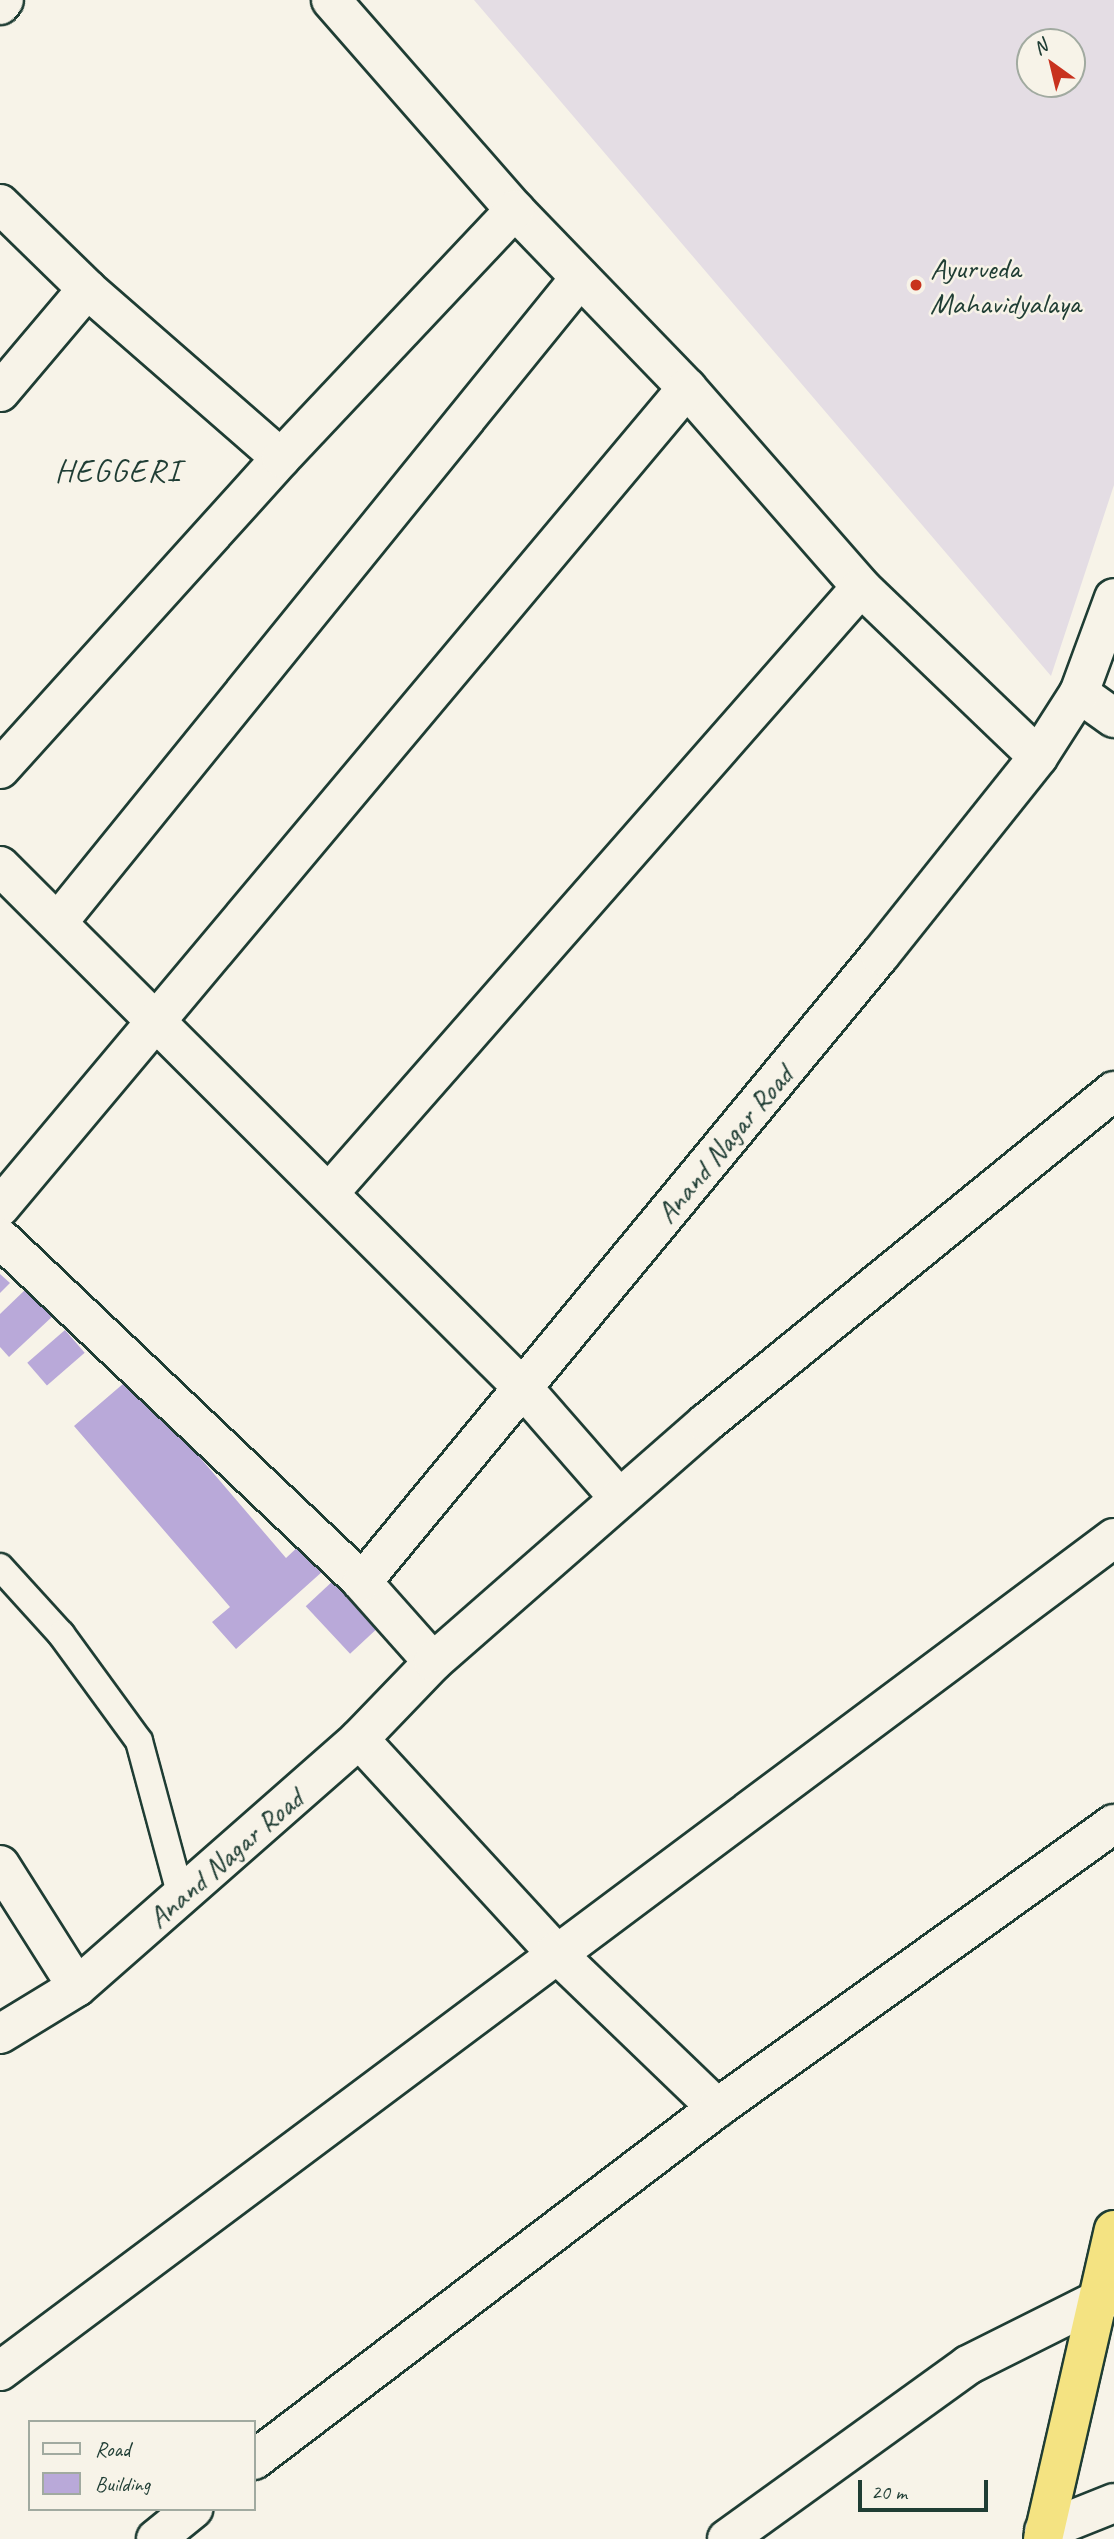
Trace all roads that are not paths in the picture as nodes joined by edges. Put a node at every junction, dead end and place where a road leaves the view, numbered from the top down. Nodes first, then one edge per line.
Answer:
1 (4, 0) edge
2 (331, 0) edge
3 (0, 5) edge
4 (0, 204) edge
5 (515, 210) junction
6 (580, 278) junction
7 (87, 289) junction
8 (687, 388) junction
9 (0, 392) edge
10 (281, 458) junction
11 (861, 587) junction
12 (1114, 598) edge
13 (1079, 693) junction
14 (1114, 718) edge
15 (1038, 757) junction
16 (0, 769) edge
17 (0, 866) edge
18 (58, 922) junction
19 (156, 1020) junction
20 (1114, 1091) edge
21 (329, 1193) junction
22 (0, 1207) edge
23 (0, 1238) edge
24 (523, 1388) junction
25 (619, 1498) junction
26 (1114, 1538) edge
27 (0, 1567) edge
28 (362, 1582) junction
29 (433, 1662) junction
30 (359, 1739) junction
31 (1114, 1824) edge
32 (0, 1865) edge
33 (181, 1897) junction
34 (555, 1952) junction
35 (77, 1987) junction
36 (0, 2034) edge
37 (717, 2108) junction
38 (1114, 2230) edge
39 (1105, 2299) edge
40 (0, 2371) edge
41 (256, 2458) edge
42 (1114, 2503) edge
43 (190, 2511) edge
44 (1044, 2535) edge
45 (156, 2539) edge
46 (727, 2539) edge

1 - 3 street
2 - 5 street
4 - 7 street
5 - 6 street
5 - 10 street
6 - 8 street
6 - 18 street
7 - 9 street
7 - 10 street
8 - 11 street
8 - 19 street
10 - 16 street
11 - 15 street
11 - 21 street
12 - 13 street, Anand Nagar Road
13 - 14 street
13 - 15 street, Anand Nagar Road
15 - 24 street, Anand Nagar Road
17 - 18 street
18 - 19 street
19 - 21 street
19 - 22 street
20 - 25 street, Anand Nagar Road
21 - 24 street
23 - 28 street
24 - 25 street
24 - 28 street, Anand Nagar Road
25 - 29 street, Anand Nagar Road
26 - 34 street
27 - 33 lane
28 - 29 street
29 - 30 street, Anand Nagar Road
30 - 33 street, Anand Nagar Road
30 - 34 street
31 - 37 street
32 - 35 street
33 - 35 street, Anand Nagar Road
34 - 37 street
34 - 40 street
35 - 36 street, Anand Nagar Road
37 - 41 street
38 - 39 highway
39 - 44 highway
39 - 46 street
42 - 44 street
43 - 45 street

